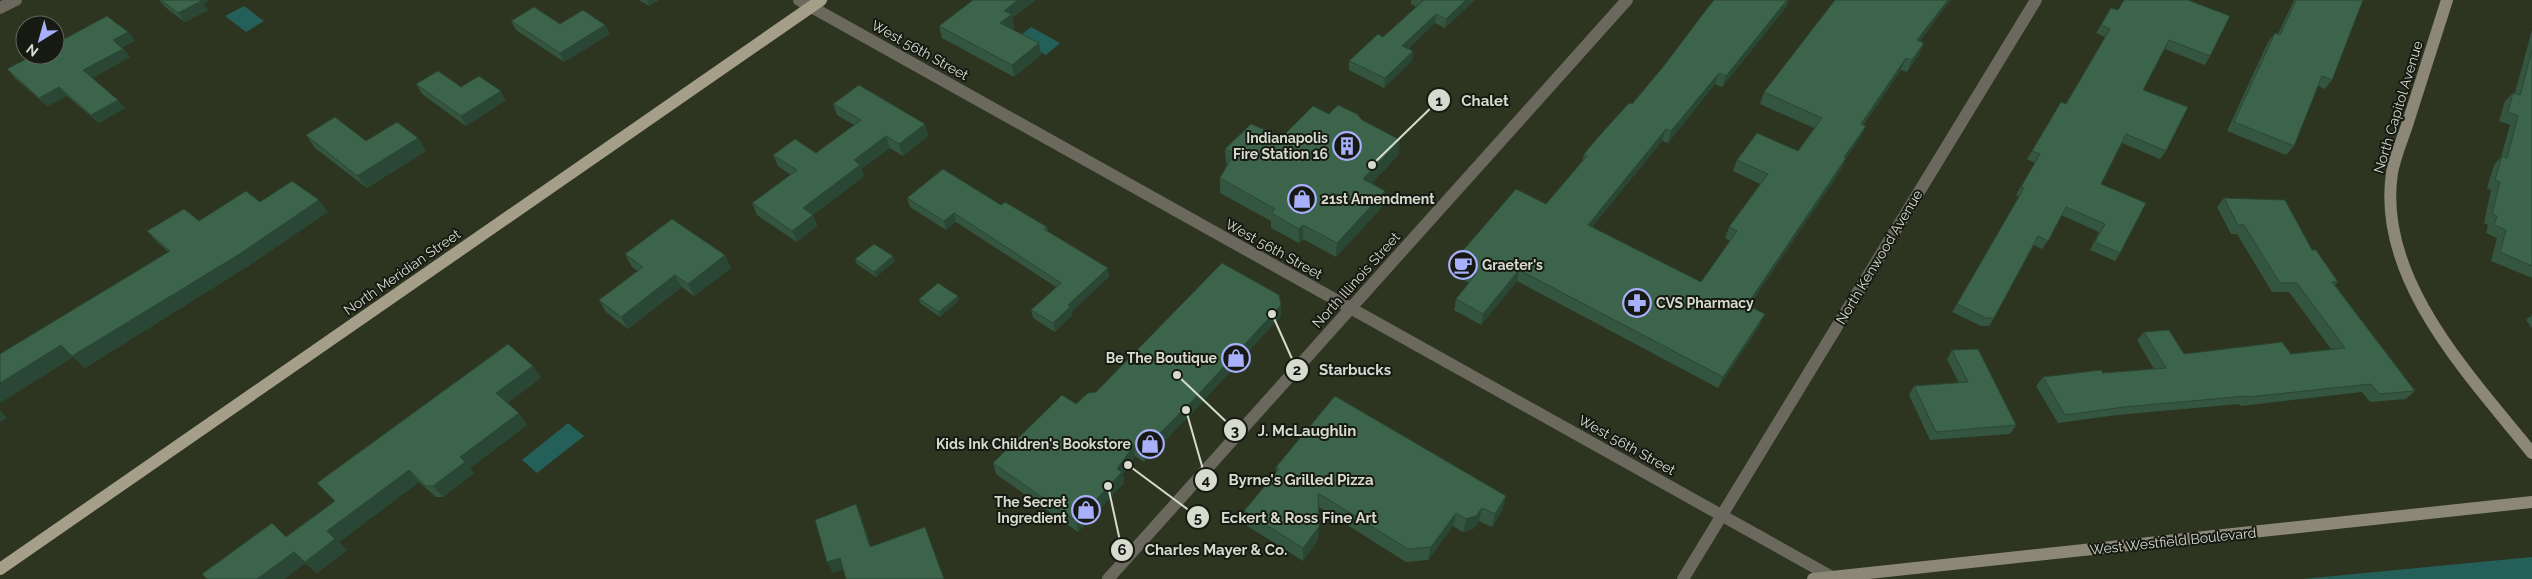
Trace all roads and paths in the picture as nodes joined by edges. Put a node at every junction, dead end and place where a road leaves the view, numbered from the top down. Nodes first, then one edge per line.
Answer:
1 (16, 0) edge
2 (799, 0) edge
3 (1627, 0) edge
4 (2036, 0) edge
5 (2447, 0) edge
6 (816, 3) edge
7 (0, 8) edge
8 (1350, 309) junction
9 (2532, 453) edge
10 (2532, 502) edge
11 (1722, 515) junction
12 (0, 569) edge
13 (1832, 577) junction
14 (1108, 579) edge
15 (1683, 579) edge
16 (1813, 579) edge

1 - 7 street
2 - 6 street, West 56th Street
3 - 8 street, North Illinois Street
4 - 11 street, North Kenwood Avenue
5 - 9 main road, North Capitol Avenue
6 - 8 street, West 56th Street
6 - 12 main road, North Meridian Street
8 - 11 street, West 56th Street
8 - 14 street, North Illinois Street
10 - 13 main road, West Westfield Boulevard
11 - 13 street
11 - 15 street, North Kenwood Avenue
13 - 16 main road, West Westfield Boulevard

